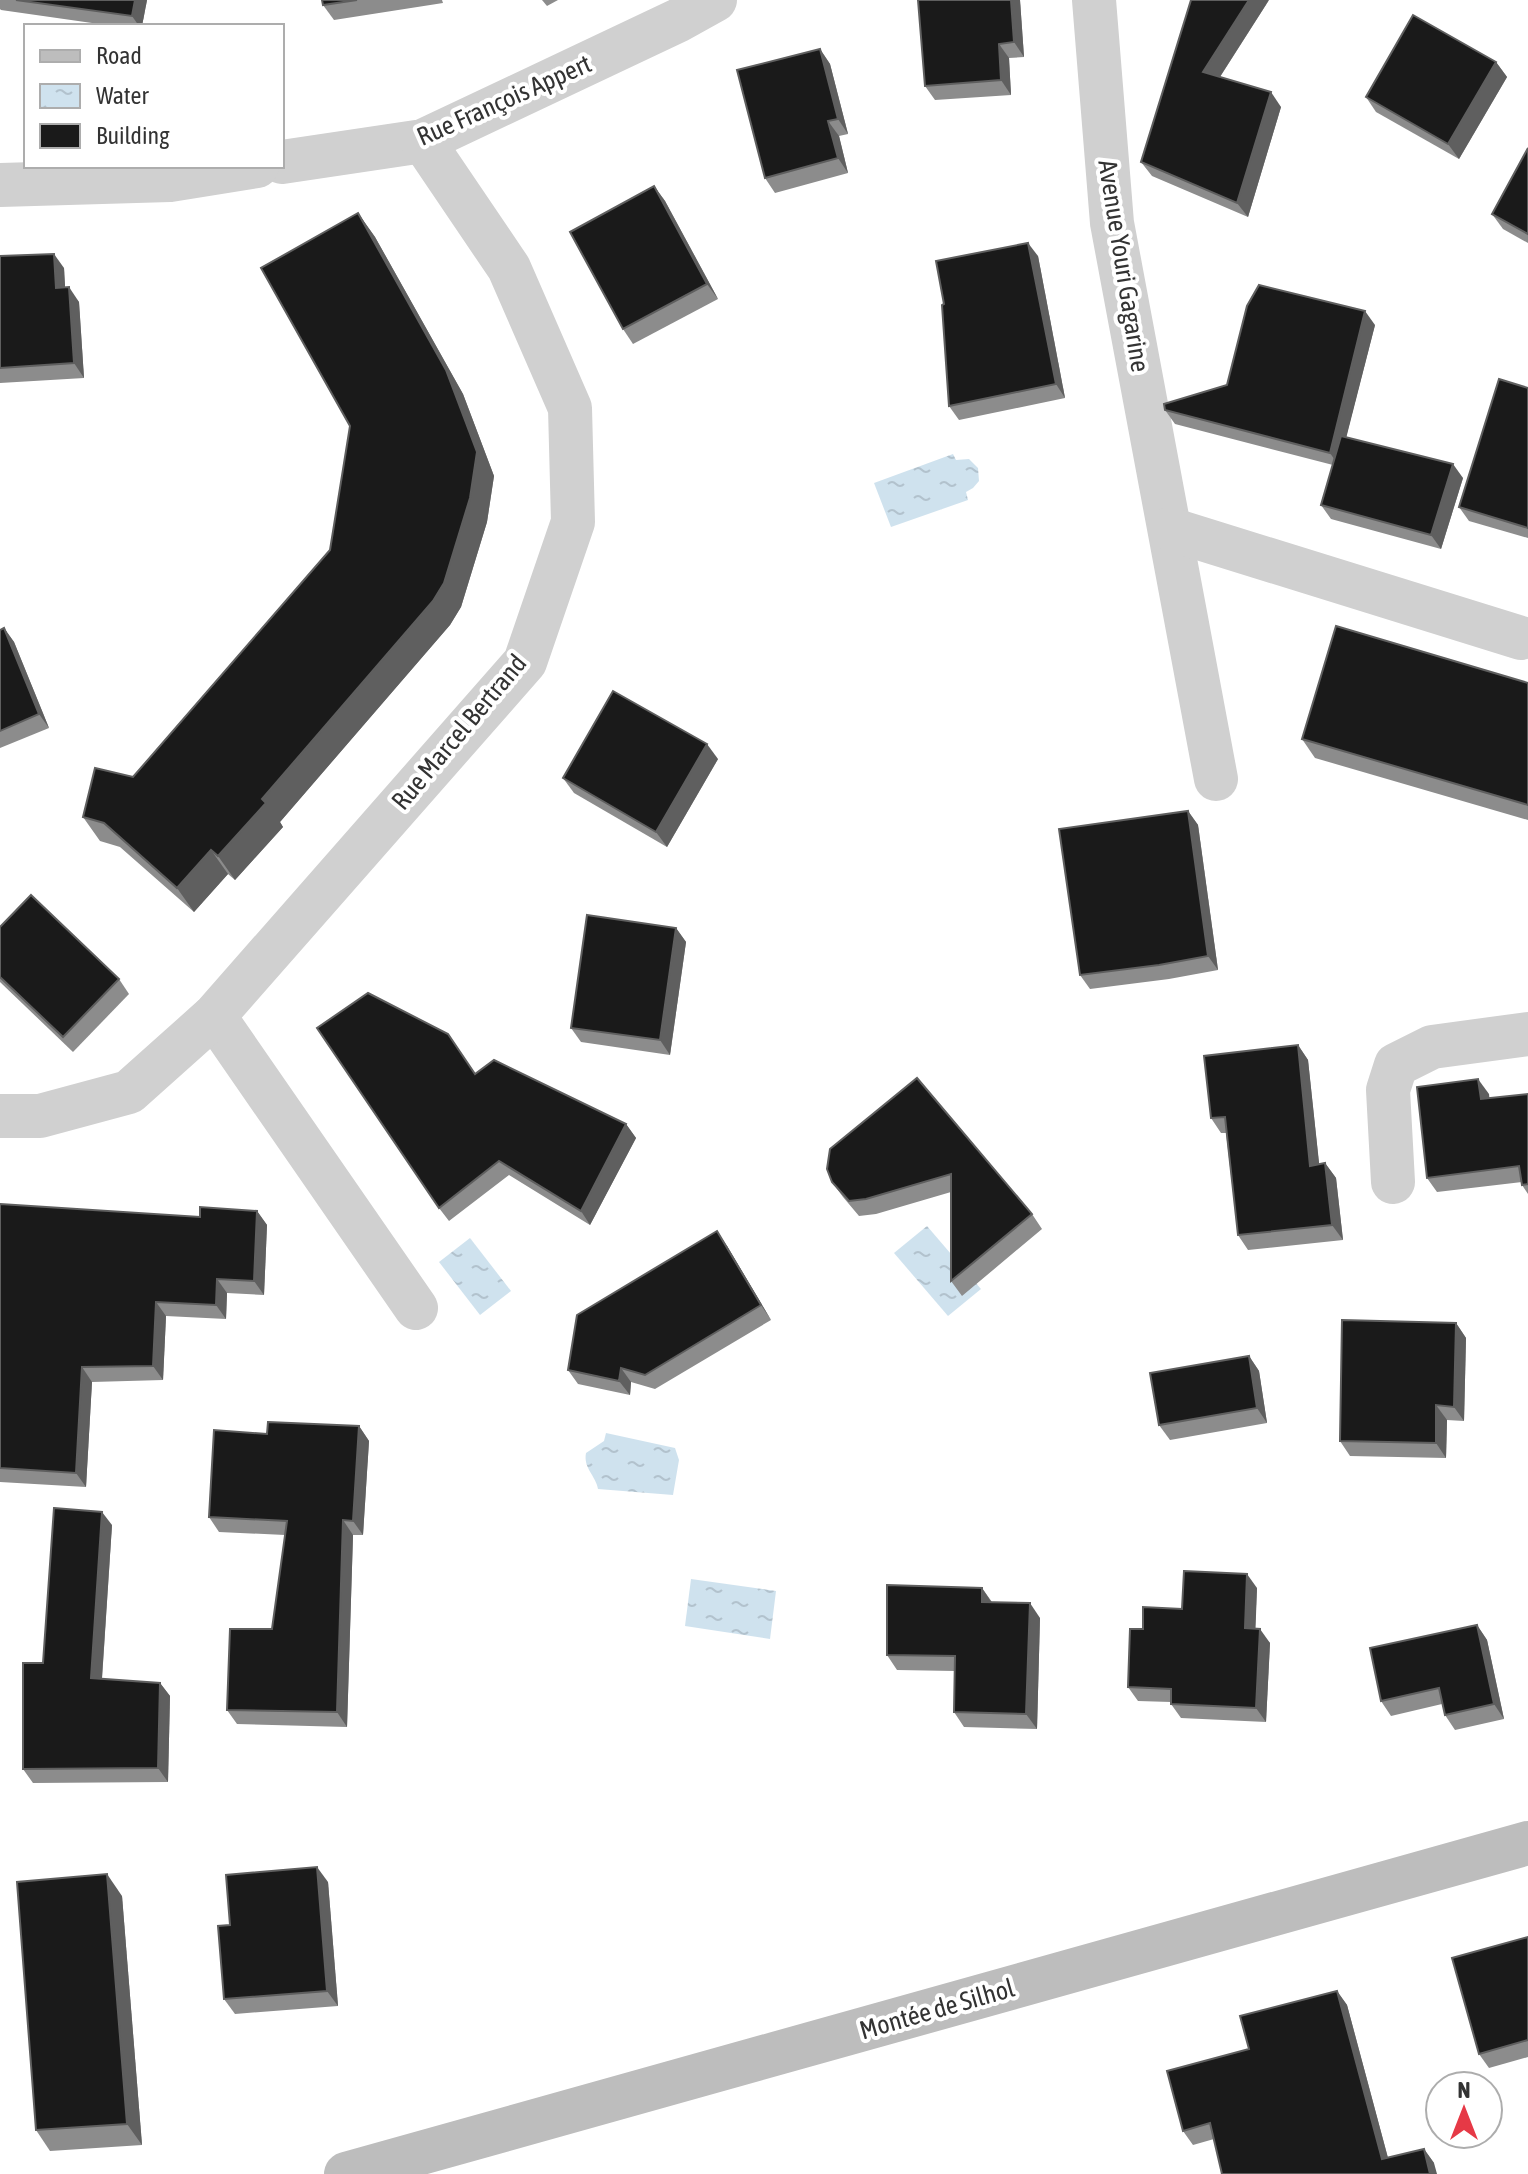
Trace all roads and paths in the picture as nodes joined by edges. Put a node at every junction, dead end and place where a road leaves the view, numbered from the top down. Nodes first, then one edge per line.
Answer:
1 (715, 0) edge
2 (1094, 0) edge
3 (423, 141) junction
4 (284, 162) edge
5 (245, 168) edge
6 (0, 185) edge
7 (1170, 529) junction
8 (1521, 638) dead end
9 (1216, 779) dead end
10 (214, 1016) junction
11 (1528, 1034) edge
12 (0, 1116) edge
13 (1393, 1182) dead end
14 (416, 1308) dead end
15 (1528, 1843) edge
16 (346, 2174) edge

1 - 3 street, Rue François Appert
2 - 7 street, Avenue Youri Gagarine
3 - 4 street, Rue François Appert
3 - 10 street, Rue Marcel Bertrand
5 - 6 street
7 - 8 street
7 - 9 street, Avenue Youri Gagarine
10 - 12 street, Rue Marcel Bertrand
10 - 14 street
11 - 13 street
15 - 16 main road, Montée de Silhol

